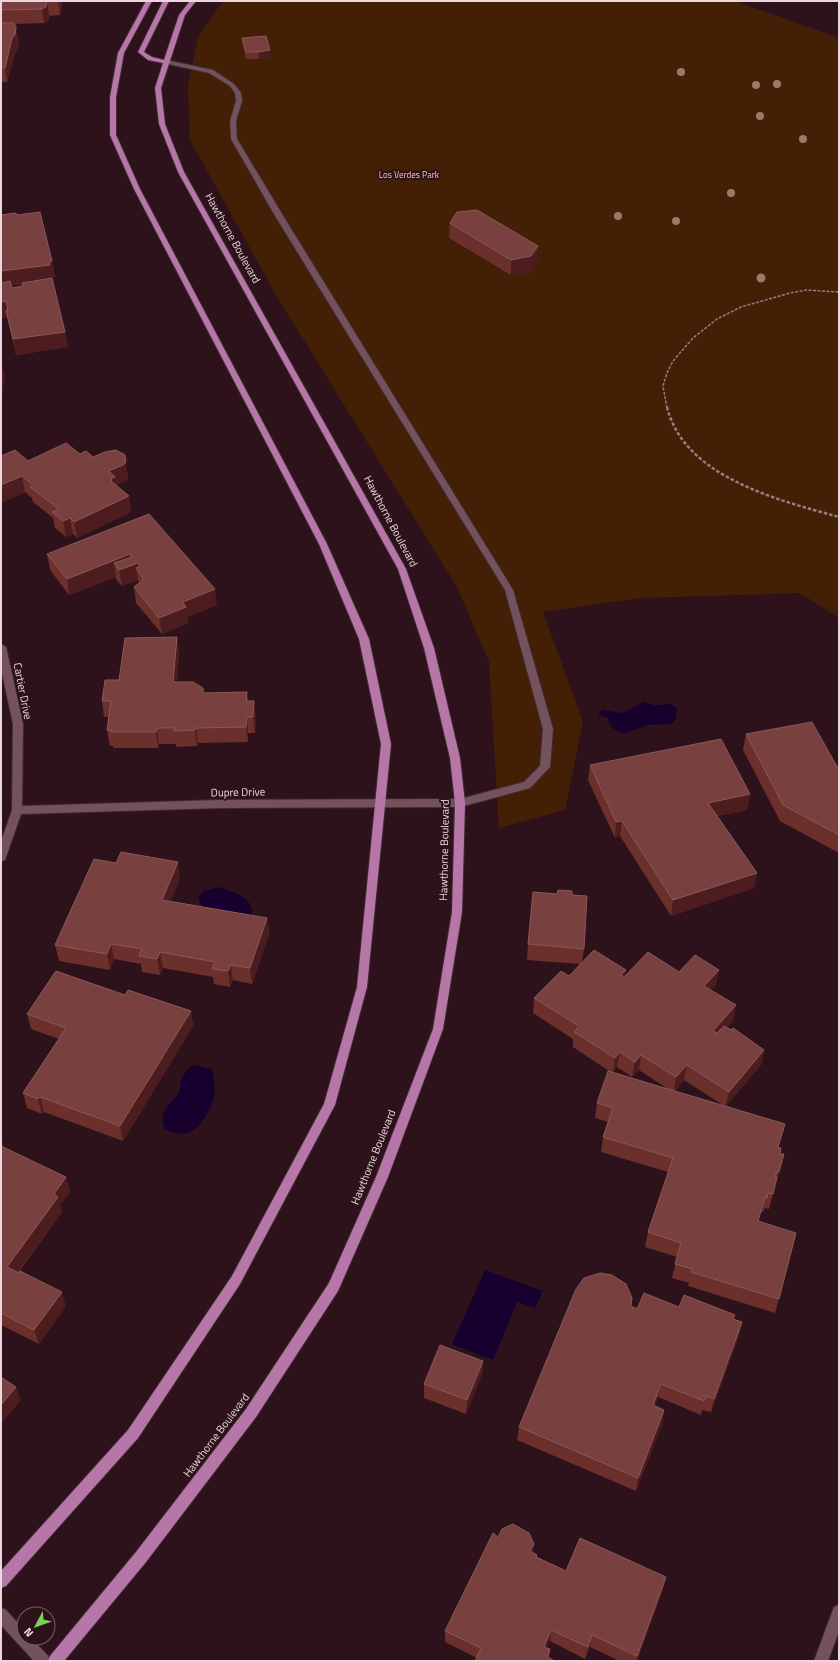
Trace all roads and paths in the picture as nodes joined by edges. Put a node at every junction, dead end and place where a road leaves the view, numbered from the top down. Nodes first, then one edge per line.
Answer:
1 (149, 1) edge
2 (166, 1) edge
3 (194, 1) edge
4 (166, 62) junction
5 (839, 292) edge
6 (839, 517) edge
7 (1, 647) edge
8 (380, 802) junction
9 (460, 803) junction
10 (17, 810) junction
11 (1, 857) edge
12 (1, 1581) edge
13 (839, 1612) edge
14 (1, 1615) edge
15 (43, 1661) edge
16 (55, 1661) edge
17 (821, 1661) edge

1 - 8 main road
2 - 4 main road
3 - 4 main road, Hawthorne Boulevard
4 - 9 main road, Hawthorne Boulevard
4 - 9 street, Dupre Drive
5 - 6 path
7 - 10 street, Cartier Drive
8 - 9 street, Dupre Drive
8 - 10 street, Dupre Drive
8 - 12 main road
9 - 16 main road, Hawthorne Boulevard
10 - 11 street, Cartier Drive
13 - 17 street
14 - 15 street

